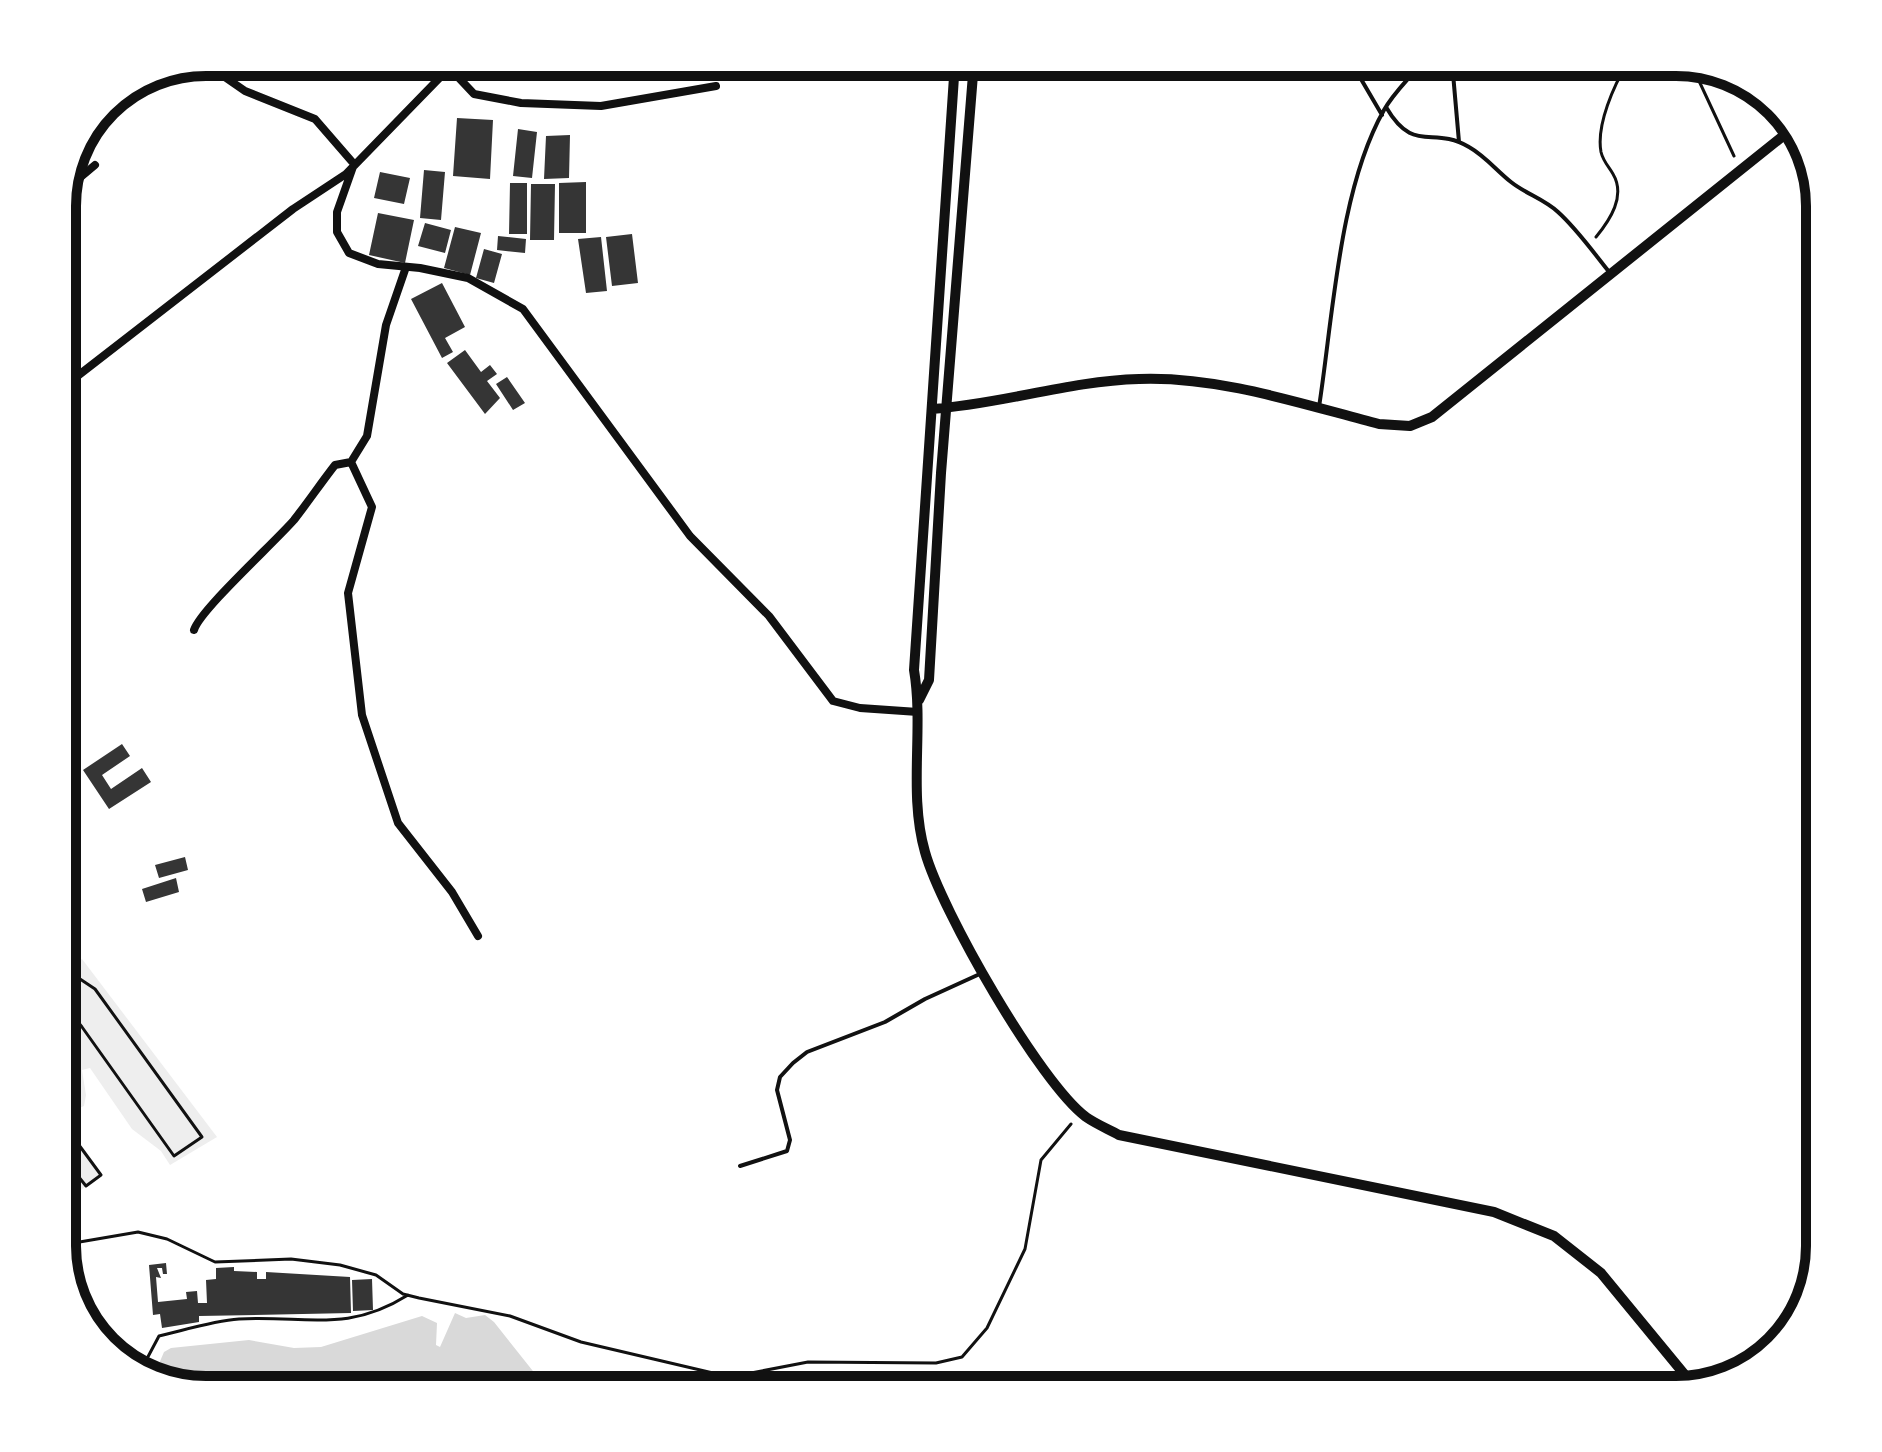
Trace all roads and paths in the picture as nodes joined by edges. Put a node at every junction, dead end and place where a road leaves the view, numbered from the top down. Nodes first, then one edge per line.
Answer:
1 (223, 76) edge
2 (441, 76) edge
3 (458, 76) edge
4 (954, 76) edge
5 (973, 76) edge
6 (1359, 76) edge
7 (1411, 76) edge
8 (1453, 76) edge
9 (1621, 76) edge
10 (1697, 78) edge
11 (716, 86) dead end
12 (1386, 107) junction
13 (1382, 115) junction
14 (1785, 135) edge
15 (1459, 142) junction
16 (354, 164) junction
17 (95, 165) dead end
18 (1742, 170) junction
19 (79, 178) edge
20 (1588, 245) junction
21 (406, 267) junction
22 (1612, 275) junction
23 (76, 377) edge
24 (947, 408) junction
25 (932, 409) junction
26 (1319, 409) junction
27 (351, 462) junction
28 (194, 630) dead end
29 (919, 706) junction
30 (478, 936) dead end
31 (984, 972) junction
32 (76, 980) edge
33 (76, 1020) edge
34 (1082, 1112) junction
35 (76, 1141) edge
36 (740, 1166) dead end
37 (76, 1174) edge
38 (76, 1243) edge
39 (408, 1295) junction
40 (146, 1361) edge
41 (1685, 1375) edge

1 - 16 street
2 - 16 street
3 - 11 street
4 - 25 street
5 - 24 street
6 - 13 lane
7 - 12 lane
8 - 15 lane
9 - 20 path
10 - 18 path
12 - 13 lane
12 - 15 lane
13 - 26 lane
14 - 18 street
15 - 20 lane
16 - 21 street
16 - 23 street
17 - 19 street
18 - 22 street
20 - 22 lane
21 - 27 street
21 - 29 street
22 - 26 street
24 - 25 street
24 - 26 street
24 - 29 street
25 - 29 street
27 - 28 street
27 - 30 street
29 - 31 street
31 - 34 street
31 - 36 lane
32 - 33 path
34 - 39 path
34 - 41 street
35 - 37 path
38 - 39 path
39 - 40 path

